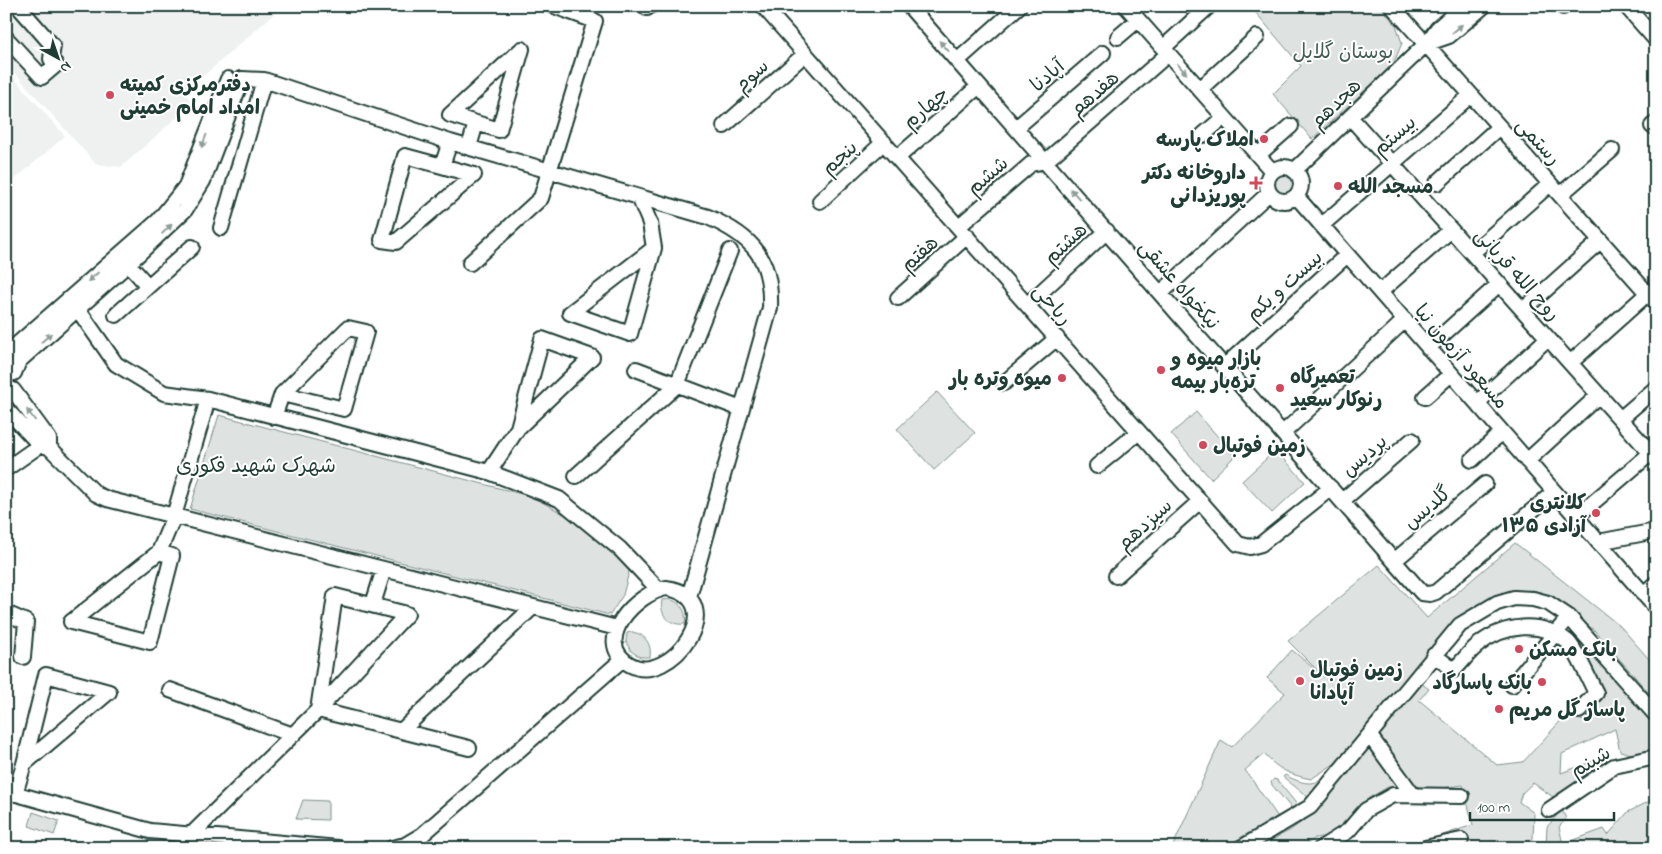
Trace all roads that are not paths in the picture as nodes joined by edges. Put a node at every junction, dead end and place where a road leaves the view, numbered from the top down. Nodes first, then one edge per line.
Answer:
1 (18, 6) edge
2 (554, 6) edge
3 (763, 6) edge
4 (909, 6) edge
5 (1019, 6) edge
6 (1126, 6) edge
7 (1209, 6) edge
8 (1392, 6) edge
9 (1463, 6) edge
10 (1484, 6) edge
11 (1628, 7) edge
12 (1138, 20) junction
13 (1118, 37) dead end
14 (1258, 37) dead end
15 (6, 38) edge
16 (1656, 40) edge
17 (1426, 44) junction
18 (1165, 51) junction
19 (1103, 53) dead end
20 (806, 54) junction
21 (957, 61) junction
22 (235, 79) junction
23 (264, 80) junction
24 (979, 86) junction
25 (1200, 89) junction
26 (1471, 95) junction
27 (1224, 117) junction
28 (1350, 117) junction
29 (476, 123) junction
30 (724, 126) dead end
31 (1291, 126) dead end
32 (1499, 127) junction
33 (1016, 128) junction
34 (1203, 135) dead end
35 (450, 142) junction
36 (884, 142) junction
37 (469, 147) junction
38 (1612, 150) dead end
39 (1258, 155) junction
40 (898, 158) junction
41 (1046, 161) junction
42 (1392, 163) junction
43 (442, 166) junction
44 (1294, 170) junction
45 (549, 171) junction
46 (1272, 171) junction
47 (1437, 183) dead end
48 (1550, 184) junction
49 (1269, 193) junction
50 (1560, 195) junction
51 (1296, 196) junction
52 (639, 197) junction
53 (820, 201) dead end
54 (1322, 225) junction
55 (221, 228) dead end
56 (1451, 230) junction
57 (963, 231) junction
58 (1107, 231) junction
59 (1600, 241) junction
60 (192, 247) dead end
61 (654, 248) junction
62 (730, 251) dead end
63 (1472, 253) junction
64 (119, 254) junction
65 (1347, 255) junction
66 (470, 263) dead end
67 (128, 264) junction
68 (1500, 284) junction
69 (148, 286) junction
70 (1380, 292) junction
71 (1161, 293) junction
72 (898, 298) dead end
73 (1652, 299) edge
74 (74, 304) junction
75 (1027, 305) junction
76 (1523, 310) junction
77 (116, 316) dead end
78 (1405, 320) junction
79 (1057, 338) junction
80 (1548, 338) junction
81 (1428, 348) junction
82 (6, 354) edge
83 (6, 360) edge
84 (1570, 363) junction
85 (1225, 366) junction
86 (636, 370) dead end
87 (14, 373) junction
88 (1451, 374) junction
89 (1004, 383) dead end
90 (677, 385) junction
91 (1656, 388) edge
92 (282, 394) junction
93 (9, 395) edge
94 (1599, 395) junction
95 (1425, 397) dead end
96 (208, 399) junction
97 (1477, 404) junction
98 (6, 409) edge
99 (741, 409) junction
100 (274, 417) junction
101 (1620, 419) junction
102 (518, 428) junction
103 (1139, 432) junction
104 (1502, 432) junction
105 (1283, 433) junction
106 (1412, 440) dead end
107 (46, 444) junction
108 (1653, 456) edge
109 (1472, 460) dead end
110 (1527, 460) junction
111 (1097, 466) dead end
112 (6, 469) edge
113 (489, 472) junction
114 (576, 476) dead end
115 (1485, 484) dead end
116 (1330, 488) junction
117 (1554, 492) junction
118 (1200, 501) junction
119 (1342, 501) junction
120 (174, 516) junction
121 (1576, 517) junction
122 (1656, 531) edge
123 (1598, 542) junction
124 (159, 552) junction
125 (1394, 561) junction
126 (384, 569) junction
127 (1116, 576) dead end
128 (1656, 583) edge
129 (658, 589) junction
130 (1643, 594) junction
131 (688, 598) junction
132 (373, 604) junction
133 (532, 608) junction
134 (1656, 608) edge
135 (6, 613) edge
136 (1570, 617) junction
137 (617, 628) junction
138 (1554, 634) junction
139 (1434, 655) junction
140 (23, 656) dead end
141 (623, 659) junction
142 (1512, 685) dead end
143 (170, 690) dead end
144 (318, 710) junction
145 (1579, 711) dead end
146 (1656, 715) edge
147 (401, 731) junction
148 (293, 735) junction
149 (1370, 736) junction
150 (469, 748) dead end
151 (1656, 757) edge
152 (24, 764) junction
153 (11, 793) edge
154 (1413, 795) junction
155 (1462, 796) dead end
156 (1549, 810) dead end
157 (191, 835) junction
158 (1461, 840) dead end
159 (338, 848) edge
160 (392, 848) edge
161 (1241, 848) edge
162 (1321, 848) edge
163 (1426, 848) edge

1 - 15 street
2 - 45 street
3 - 20 street, ریاحی
21 -> 4 street, نیکخواه عشقی
5 - 21 street
6 - 12 street
7 - 18 street, هفدهم
8 - 17 street, رستمی
9 - 17 street, هجدهم
17 -> 10 street
11 - 16 street
12 - 13 street
12 - 18 street
14 - 25 street
17 - 26 street, رستمی
17 - 28 street, هجدهم
18 -> 25 street
18 - 41 street, هفدهم
19 - 33 street, آپادنا
20 - 30 street, سوم
20 - 36 street, ریاحی
21 - 24 street, نیکخواه عشقی
22 - 23 street
22 -> 64 street
67 -> 22 street
23 - 35 street
23 - 55 street
24 - 33 street, نیکخواه عشقی
24 - 40 street, چهارم
25 - 27 street
26 - 32 street, رستمی
26 - 42 street, بیستم
27 - 34 street
27 - 39 street
28 - 42 street, روح الله قربانی
28 - 44 street, هجدهم
29 - 29 street
29 - 37 street
31 - 39 street
32 - 47 street
32 - 48 street, رستمی
33 - 41 street, نیکخواه عشقی
35 - 37 street
35 - 43 street
36 - 40 street, ریاحی
36 - 53 street, پنجم
37 - 45 street
38 - 50 street
39 - 46 street
40 - 57 street, ریاحی
41 - 57 street, ششم
58 -> 41 street, نیکخواه عشقی
42 - 54 street, بیستم
42 - 56 street, روح الله قربانی
43 - 43 street
44 - 46 street
44 - 51 street
45 - 52 street
45 - 66 street
46 - 49 street
48 - 50 street, رستمی
48 - 63 street
49 - 51 street
49 - 71 street
50 - 59 street, رستمی
51 - 54 street, مسعود آزمون نیا
52 - 61 street
52 - 99 street
54 - 65 street, مسعود آزمون نیا
56 - 63 street, روح الله قربانی
56 - 70 street
57 - 72 street, هفتم
57 - 75 street, ریاحی
58 - 71 street, نیکخواه عشقی
58 - 75 street, هشتم
59 - 73 street, رستمی
59 - 76 street
60 - 69 street
61 - 61 street
62 - 90 street
63 - 68 street, روح الله قربانی
64 - 67 street
64 -> 74 street
65 - 70 street, مسعود آزمون نیا
65 - 85 street, بیست و یکم
67 - 69 street
67 - 74 street
68 - 76 street, روح الله قربانی
68 - 81 street
69 - 77 street
70 - 78 street, مسعود آزمون نیا
71 - 85 street, نیکخواه عشقی
73 - 84 street
74 - 82 street
87 -> 74 street
74 - 96 street
75 - 79 street, ریاحی
76 - 80 street, روح الله قربانی
78 - 81 street, مسعود آزمون نیا
78 - 105 street
79 - 89 street
79 - 103 street, ریاحی
80 - 84 street, روح الله قربانی
80 - 97 street
81 - 88 street, مسعود آزمون نیا
83 - 87 street
84 - 94 street, روح الله قربانی
85 - 105 street, نیکخواه عشقی
86 - 90 street
87 - 93 street
88 - 95 street
88 - 97 street, مسعود آزمون نیا
90 - 99 street
90 - 114 street
91 - 101 street
92 - 92 street
92 - 100 street
107 -> 93 street
94 - 101 street, روح الله قربانی
94 - 110 street
96 - 100 street
96 - 120 street
97 - 104 street, مسعود آزمون نیا
98 - 107 street
99 - 131 street
100 - 113 street
101 - 108 street, روح الله قربانی
102 - 102 street
102 - 113 street
103 - 111 street
103 - 118 street, ریاحی
104 - 109 street
104 - 110 street, مسعود آزمون نیا
105 - 116 street, نیکخواه عشقی
106 - 119 street, پردیس
107 - 112 street
107 - 120 street
108 - 121 street
110 - 117 street, مسعود آزمون نیا
113 - 129 street
115 - 125 street, گلدیس
116 - 118 street, ریاحی
116 - 119 street, نیکخواه عشقی
117 - 121 street, مسعود آزمون نیا
117 - 125 street, نیکخواه عشقی
118 - 127 street, سیزدهم
119 - 125 street, نیکخواه عشقی
120 - 124 street
120 - 126 street
121 - 123 street, مسعود آزمون نیا
122 - 123 street
123 - 130 street, مسعود آزمون نیا
124 - 124 street
126 - 132 street
126 - 133 street
128 - 130 street
129 - 131 street
129 - 137 street
130 - 134 street, مسعود آزمون نیا
131 - 141 street
132 - 144 street
132 - 144 street
133 - 137 street
133 - 147 street
135 - 140 street
136 - 138 street
136 - 139 street
136 - 146 street
137 - 141 street
138 - 139 street
138 - 142 street
138 - 145 street
139 - 149 street
141 - 160 street
143 - 148 street
144 - 147 street
144 - 148 street
147 - 150 street
148 - 157 street
149 - 154 street
149 - 161 street
151 - 156 street, شبنم
152 - 152 street
152 - 153 street
153 - 157 street
154 - 155 street
154 - 162 street
157 - 159 street
158 - 163 street

